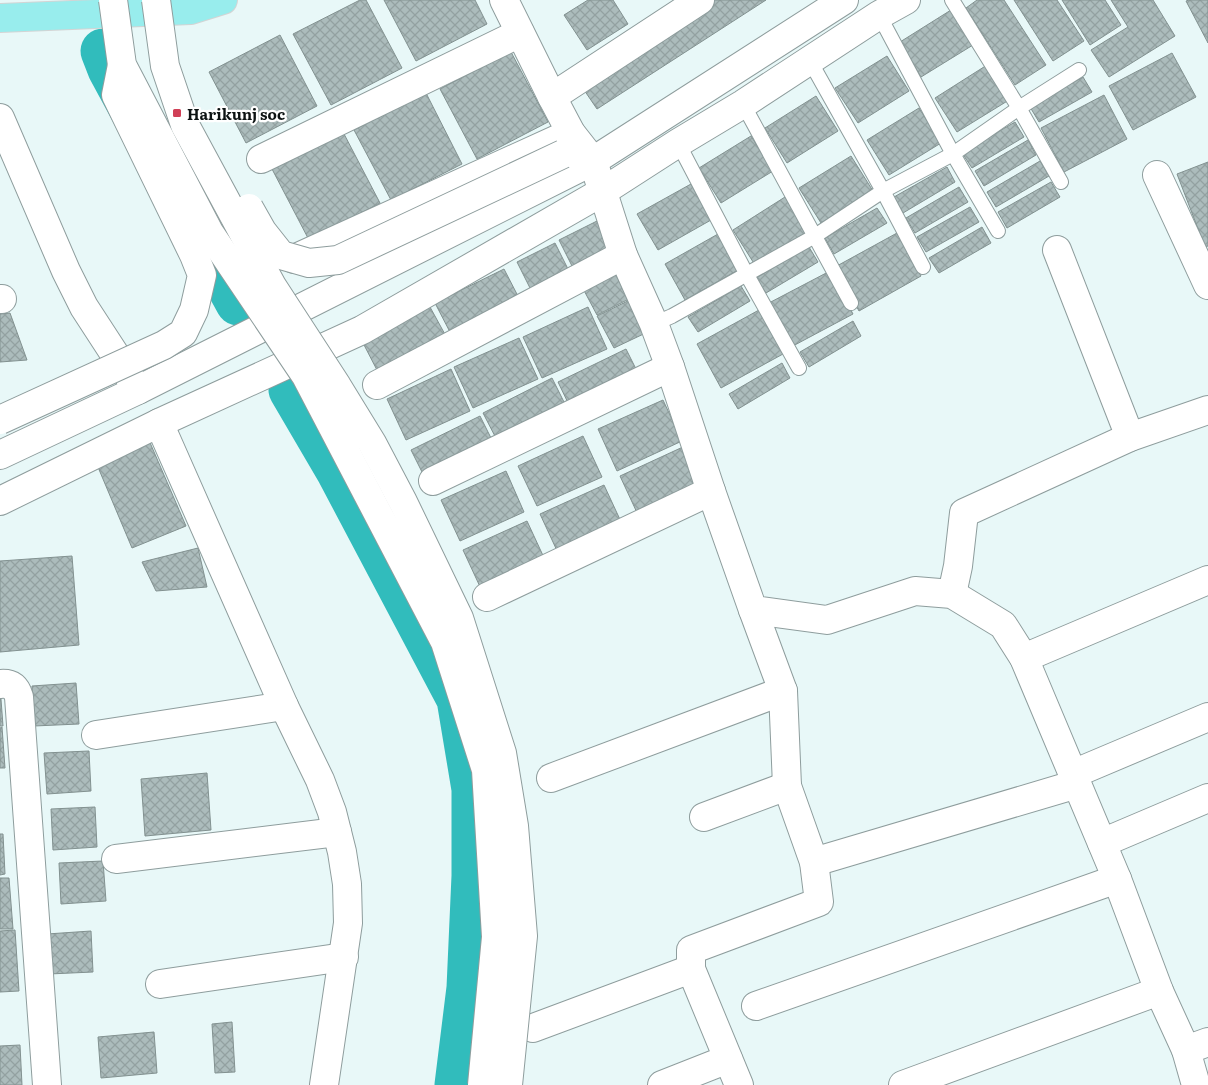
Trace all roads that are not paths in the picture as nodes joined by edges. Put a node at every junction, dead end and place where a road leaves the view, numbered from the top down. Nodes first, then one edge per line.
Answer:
1 (113, 0) edge
2 (156, 0) edge
3 (223, 0) edge
4 (504, 0) edge
5 (700, 0) edge
6 (844, 0) edge
7 (906, 0) edge
8 (952, 0) edge
9 (879, 16) junction
10 (0, 18) edge
11 (520, 33) junction
12 (810, 61) junction
13 (122, 64) junction
14 (165, 66) junction
15 (1079, 70) dead end
16 (552, 98) junction
17 (743, 104) junction
18 (1018, 108) junction
19 (0, 118) edge
20 (678, 143) junction
21 (577, 149) junction
22 (953, 154) junction
23 (261, 159) dead end
24 (1157, 175) dead end
25 (1061, 182) dead end
26 (883, 191) junction
27 (602, 192) junction
28 (998, 231) dead end
29 (815, 236) junction
30 (1057, 250) dead end
31 (624, 255) junction
32 (294, 259) dead end
33 (922, 267) dead end
34 (747, 275) junction
35 (1208, 285) edge
36 (851, 303) dead end
37 (654, 324) junction
38 (670, 367) junction
39 (799, 368) dead end
40 (377, 385) dead end
41 (138, 390) junction
42 (1208, 410) edge
43 (0, 420) edge
44 (159, 423) junction
45 (1130, 437) junction
46 (0, 455) edge
47 (433, 481) dead end
48 (710, 491) junction
49 (0, 501) edge
50 (1208, 580) edge
51 (952, 594) junction
52 (487, 597) dead end
53 (753, 610) junction
54 (1024, 658) junction
55 (0, 684) edge
56 (783, 692) junction
57 (284, 706) junction
58 (1208, 717) edge
59 (96, 735) dead end
60 (551, 778) dead end
61 (1075, 779) junction
62 (787, 786) junction
63 (1208, 798) edge
64 (704, 817) dead end
65 (337, 832) junction
66 (1102, 843) junction
67 (116, 859) dead end
68 (814, 862) junction
69 (1117, 879) junction
70 (344, 957) junction
71 (691, 969) junction
72 (160, 984) dead end
73 (1159, 991) junction
74 (756, 1006) dead end
75 (533, 1028) dead end
76 (1197, 1046) edge
77 (728, 1060) junction
78 (47, 1085) edge
79 (324, 1085) edge
80 (482, 1085) edge
81 (508, 1085) edge
82 (662, 1085) edge
83 (739, 1085) edge
84 (903, 1085) edge
85 (1196, 1085) edge

1 - 13 street, bridge
2 - 14 street, bridge
3 - 10 main road
4 - 11 street
5 - 16 street
6 - 21 street
7 - 9 street
8 - 18 lane
9 - 12 street
9 - 22 lane
11 - 16 street
11 - 23 street
12 - 17 street
12 - 26 lane
13 - 43 street, bridge
13 - 80 street, bridge
14 - 21 street, bridge
14 - 81 street, bridge
15 - 18 lane
16 - 21 street
17 - 20 street
17 - 29 lane
18 - 22 lane
18 - 25 lane
19 - 41 street
20 - 27 street
20 - 34 lane
21 - 27 street
21 - 32 street
21 - 41 street
22 - 26 lane
22 - 28 lane
24 - 35 street
26 - 29 lane
26 - 33 lane
27 - 31 street
27 - 44 street
29 - 34 lane
29 - 36 lane
30 - 45 street
31 - 37 street
31 - 40 street
34 - 37 lane
34 - 39 lane
37 - 38 street
38 - 47 street
38 - 48 street
41 - 46 street
42 - 45 street
44 - 49 street
44 - 57 street
45 - 51 street
48 - 52 street
48 - 53 street
50 - 54 street
51 - 53 street
51 - 54 street
53 - 56 street
54 - 61 street
55 - 78 street
56 - 60 street
56 - 62 street
57 - 59 street
57 - 65 street
58 - 61 street
61 - 66 street
61 - 68 street
62 - 64 street
62 - 68 street
63 - 66 street
65 - 67 street
65 - 70 street
66 - 69 street
68 - 71 street
69 - 73 street
69 - 74 street
70 - 72 street
70 - 79 street
71 - 75 street
71 - 77 street
73 - 76 street
73 - 84 street
76 - 85 street
77 - 82 street
77 - 83 street

